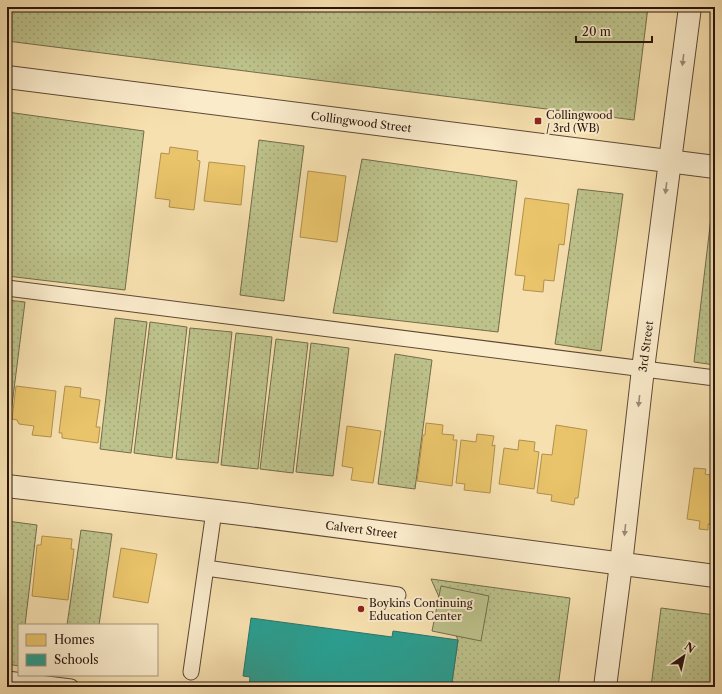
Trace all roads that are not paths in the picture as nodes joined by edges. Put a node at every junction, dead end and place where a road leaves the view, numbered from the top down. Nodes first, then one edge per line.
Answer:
1 (690, 7) edge
2 (7, 77) edge
3 (670, 162) junction
4 (715, 167) edge
5 (7, 288) edge
6 (643, 369) junction
7 (715, 378) edge
8 (7, 486) edge
9 (214, 511) junction
10 (621, 564) junction
11 (206, 568) junction
12 (715, 576) edge
13 (398, 595) dead end
14 (191, 672) dead end
15 (7, 679) edge
16 (71, 687) edge
17 (605, 687) edge

1 -> 3 street, 3rd Street
2 - 3 street, Collingwood Street
3 - 4 street, Collingwood Street
3 -> 6 street, 3rd Street
5 - 6 lane
6 - 7 lane
6 -> 10 street, 3rd Street
8 - 9 street, Calvert Street
9 - 10 street, Calvert Street
9 - 11 lane
10 - 12 street, Calvert Street
10 - 17 street, 3rd Street
11 - 13 lane
11 - 14 lane
15 - 16 lane

